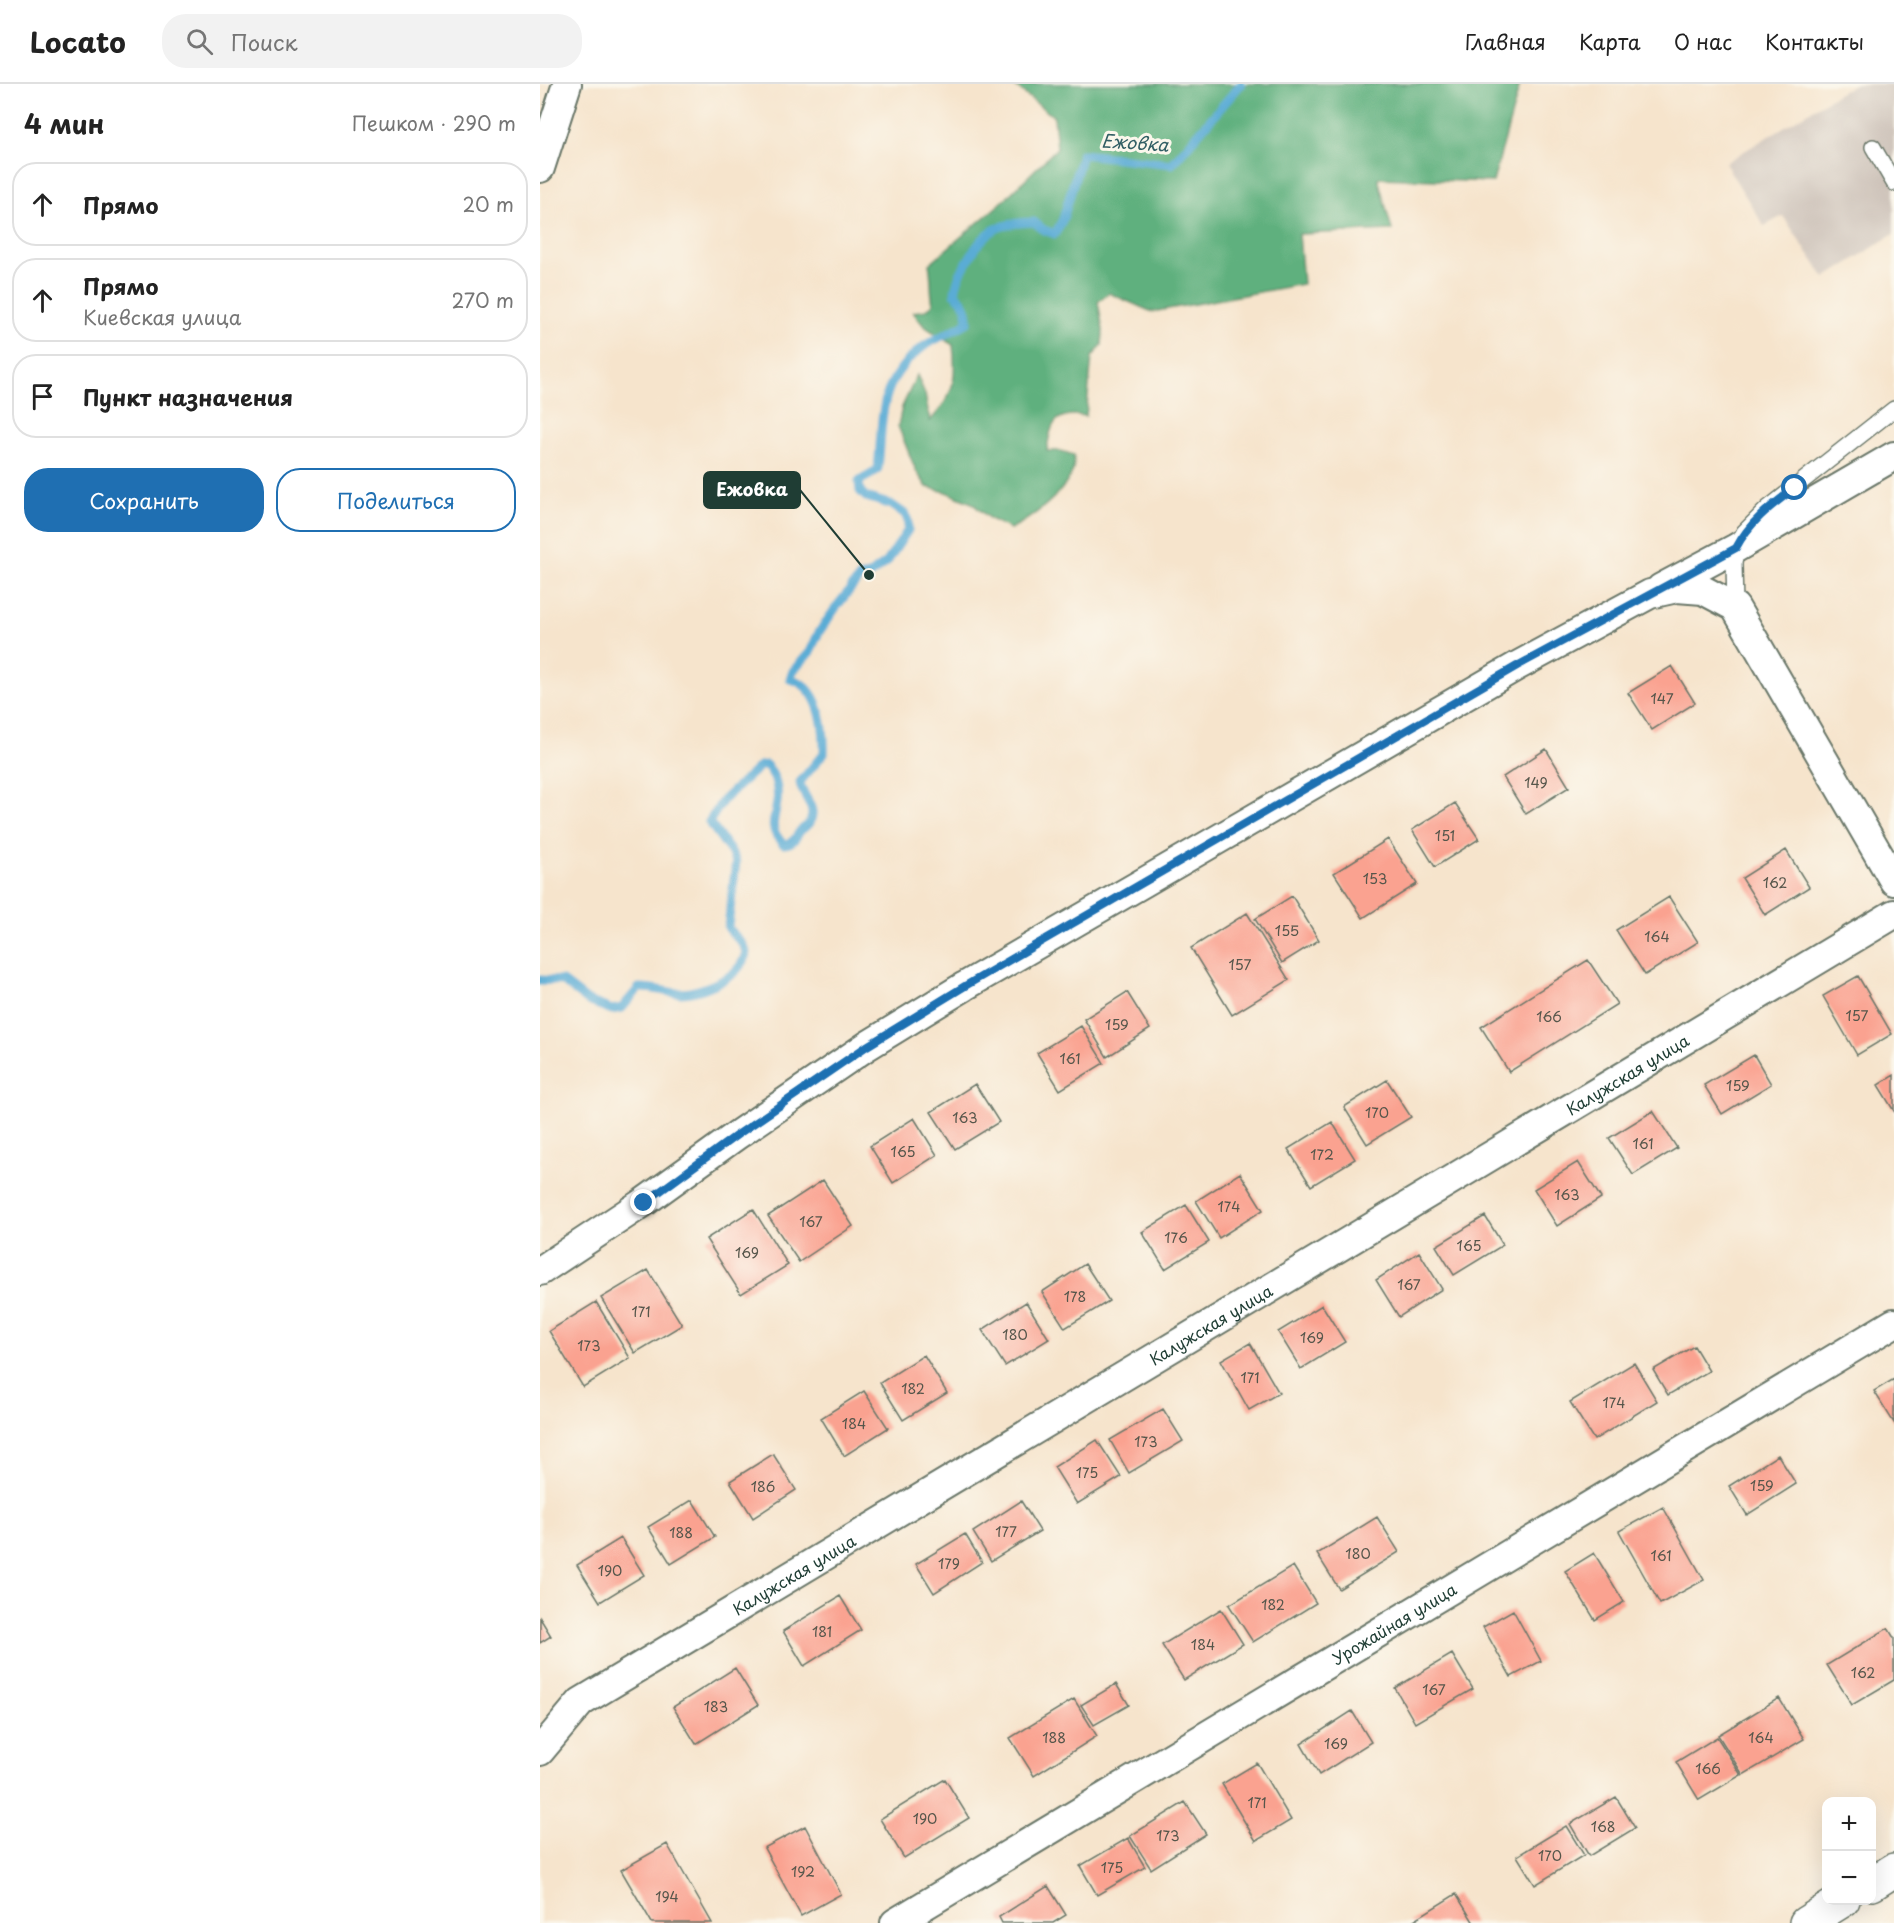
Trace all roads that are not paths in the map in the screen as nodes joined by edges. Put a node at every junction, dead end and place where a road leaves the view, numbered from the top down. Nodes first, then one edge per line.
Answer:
1 (567, 84) edge
2 (1873, 147) dead end
3 (540, 168) edge
4 (1894, 183) edge
5 (1894, 409) edge
6 (1894, 456) edge
7 (1736, 548) junction
8 (1650, 594) junction
9 (1735, 607) junction
10 (1894, 881) edge
11 (1894, 914) edge
12 (540, 1271) edge
13 (1894, 1323) edge
14 (542, 1747) edge
15 (1894, 1870) edge
16 (1876, 1881) edge
17 (1836, 1905) edge
18 (895, 1923) edge
19 (1806, 1923) edge

1 - 3 street
2 - 4 lane
5 - 7 lane
6 - 7 street
7 - 8 street
7 - 9 lane
8 - 9 street
8 - 12 street
9 - 10 street
11 - 14 street, Калужская улица
13 - 18 street, Урожайная улица
15 - 16 main road
17 - 19 main road

